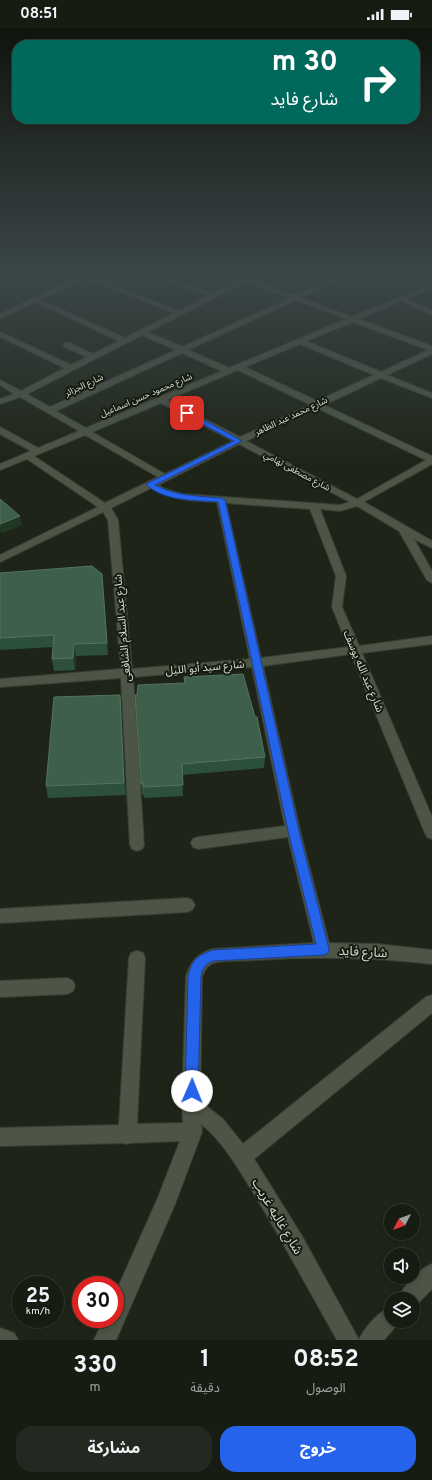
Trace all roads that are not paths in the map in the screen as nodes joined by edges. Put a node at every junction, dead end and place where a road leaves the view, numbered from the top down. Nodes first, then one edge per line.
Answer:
1 (7, 337) edge
2 (117, 337) edge
3 (132, 337) edge
4 (154, 337) edge
5 (210, 337) edge
6 (308, 337) edge
7 (399, 337) edge
8 (125, 341) junction
9 (299, 341) junction
10 (67, 345) dead end
11 (182, 350) junction
12 (432, 350) edge
13 (92, 357) junction
14 (238, 367) junction
15 (71, 368) junction
16 (228, 371) junction
17 (381, 375) junction
18 (0, 382) edge
19 (21, 394) junction
20 (432, 396) edge
21 (160, 399) junction
22 (0, 402) edge
23 (318, 404) junction
24 (51, 410) junction
25 (0, 430) edge
26 (86, 431) junction
27 (239, 441) junction
28 (32, 453) junction
29 (432, 459) edge
30 (0, 467) edge
31 (164, 477) junction
32 (150, 484) junction
33 (221, 500) junction
34 (356, 502) junction
35 (314, 507) junction
36 (106, 508) junction
37 (404, 530) junction
38 (432, 545) edge
39 (0, 559) edge
40 (432, 580) edge
41 (432, 640) edge
42 (356, 651) junction
43 (256, 663) junction
44 (127, 674) junction
45 (0, 683) edge
46 (293, 831) junction
47 (432, 833) edge
48 (198, 843) dead end
49 (137, 845) dead end
50 (187, 905) dead end
51 (0, 916) edge
52 (324, 949) junction
53 (432, 957) edge
54 (137, 958) dead end
55 (67, 986) dead end
56 (0, 989) edge
57 (432, 1003) edge
58 (191, 1105) junction
59 (193, 1132) junction
60 (127, 1135) junction
61 (0, 1137) edge
62 (242, 1157) junction
63 (432, 1274) edge
64 (415, 1292) edge
65 (124, 1298) edge
66 (384, 1325) edge
67 (111, 1328) edge
68 (0, 1339) edge
69 (7, 1340) edge
70 (105, 1340) edge
71 (348, 1340) edge
72 (370, 1340) edge

1 - 15 street
2 - 8 street
3 - 8 street
4 - 11 street
5 - 11 street, شارع الجزائر
6 - 9 street, شارع محمود حسن اسماعيل
7 - 12 street
8 - 13 street
9 - 14 street, شارع محمود حسن اسماعيل
9 - 17 street
10 - 13 street
11 - 16 street
11 - 24 street, شارع الجزائر
12 - 17 street, شارع محمد عبد الظاهر
13 - 15 street
14 - 16 street, شارع محمود حسن اسماعيل
14 - 23 street
15 - 19 street
16 - 21 street, شارع محمود حسن اسماعيل
17 - 20 street
17 - 23 street, شارع محمد عبد الظاهر
18 - 19 street
19 - 22 street
19 - 24 street
21 - 26 street, شارع محمود حسن اسماعيل
21 - 27 street, شارع مصطفى تهامي
23 - 27 street, شارع محمد عبد الظاهر
23 - 29 street
24 - 26 street
25 - 28 street
26 - 28 street, شارع محمود حسن اسماعيل
26 - 31 street
27 - 31 street, شارع محمد عبد الظاهر
27 - 34 street, شارع مصطفى تهامي
28 - 30 street, شارع محمود حسن اسماعيل
28 - 36 street
29 - 34 street
31 - 32 street, شارع محمد عبد الظاهر
32 - 33 street
32 - 36 street, شارع محمد عبد الظاهر
33 - 35 street
33 - 43 street
34 - 35 street
34 - 37 street, شارع مصطفى تهامي
35 - 42 street, شارع عبد الله يوسف
36 - 39 street, شارع محمد عبد الظاهر
36 - 44 street, شارع عبد السلام الشافعى
37 - 38 street, شارع مصطفى تهامي
37 - 40 street
41 - 42 street, شارع سيد أبو الليل
42 - 43 street, شارع سيد أبو الليل
42 - 47 street, شارع عبد الله يوسف
43 - 44 street, شارع سيد أبو الليل
43 - 46 street
44 - 45 street, شارع سيد أبو الليل
44 - 49 street, شارع عبد السلام الشافعى
46 - 48 street
46 - 52 street
50 - 51 street
52 - 53 street, شارع فايد
52 - 58 street, شارع فايد
54 - 60 street
55 - 56 street
57 - 62 street
58 - 59 street
58 - 62 street, شارع غاليه غريب
59 - 60 street
59 - 65 street
60 - 61 street
62 - 71 street, شارع غاليه غريب
63 - 64 street
66 - 72 street
67 - 70 street
68 - 69 street

